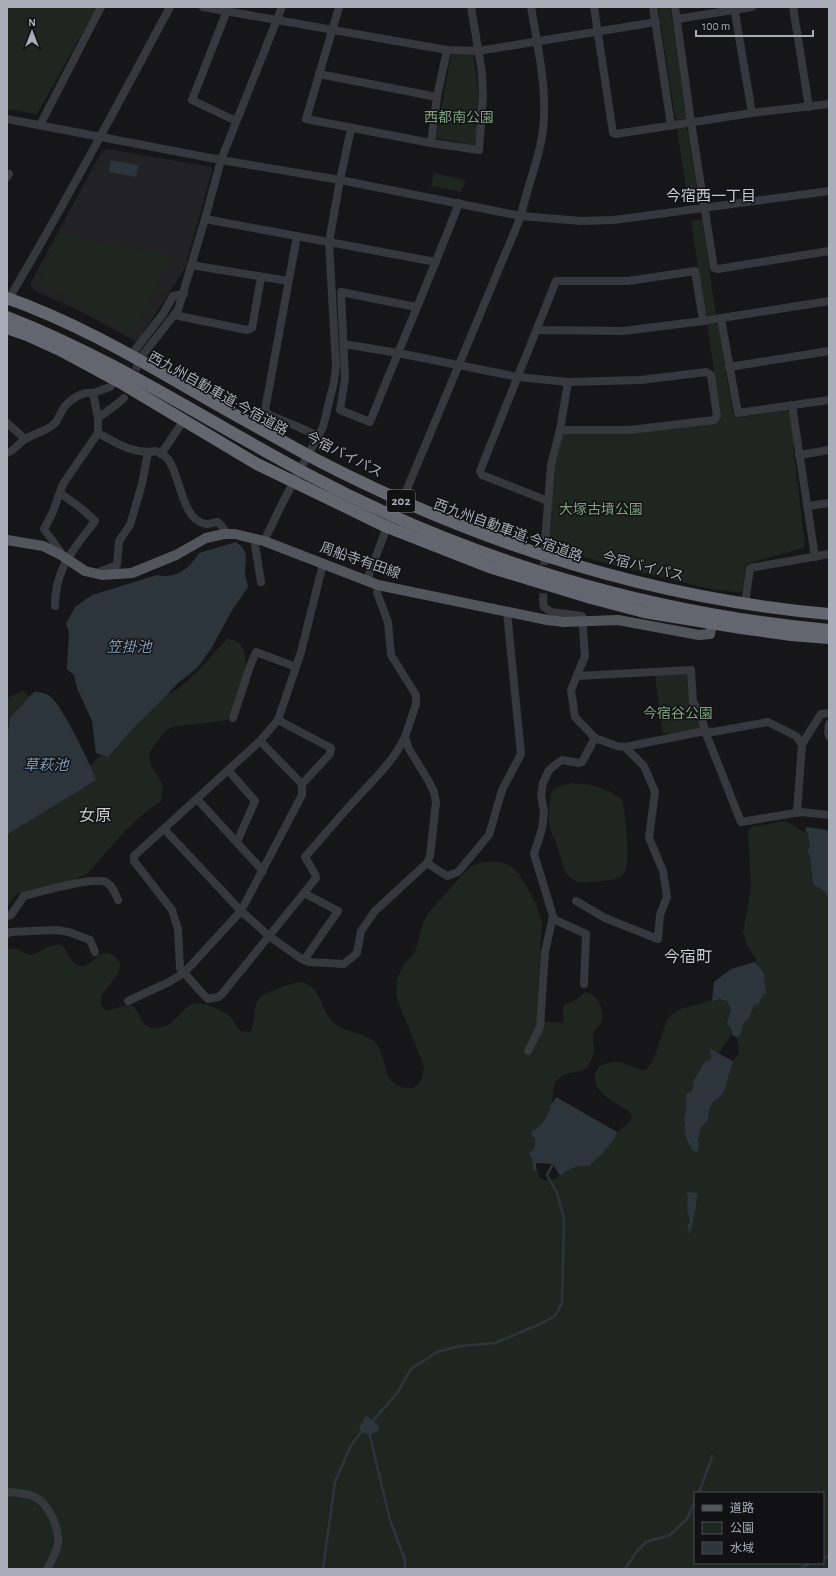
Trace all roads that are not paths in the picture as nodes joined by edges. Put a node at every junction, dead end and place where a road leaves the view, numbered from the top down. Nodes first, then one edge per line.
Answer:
1 (101, 7) edge
2 (170, 7) edge
3 (203, 7) edge
4 (282, 7) edge
5 (339, 7) edge
6 (471, 7) edge
7 (531, 7) edge
8 (594, 7) edge
9 (654, 7) edge
10 (675, 7) edge
11 (752, 7) edge
12 (794, 7) edge
13 (734, 8) edge
14 (227, 9) edge
15 (677, 19) junction
16 (277, 20) junction
17 (656, 22) junction
18 (332, 30) junction
19 (598, 32) junction
20 (536, 41) junction
21 (447, 50) junction
22 (478, 51) junction
23 (319, 74) junction
24 (437, 98) junction
25 (829, 104) edge
26 (808, 107) junction
27 (752, 113) junction
28 (7, 119) edge
29 (236, 121) junction
30 (691, 122) junction
31 (40, 125) junction
32 (671, 125) junction
33 (351, 129) junction
34 (101, 136) junction
35 (431, 143) junction
36 (221, 160) junction
37 (7, 174) edge
38 (7, 177) edge
39 (340, 180) junction
40 (829, 191) edge
41 (459, 203) junction
42 (705, 209) junction
43 (521, 216) junction
44 (206, 219) junction
45 (297, 236) junction
46 (329, 242) junction
47 (829, 251) edge
48 (436, 262) junction
49 (191, 265) junction
50 (261, 277) junction
51 (288, 281) junction
52 (184, 294) junction
53 (8, 300) edge
54 (829, 301) edge
55 (416, 307) junction
56 (174, 315) junction
57 (7, 317) edge
58 (721, 319) junction
59 (703, 321) junction
60 (7, 328) edge
61 (537, 330) junction
62 (344, 344) junction
63 (829, 351) edge
64 (398, 353) junction
65 (136, 356) junction
66 (459, 365) junction
67 (729, 367) junction
68 (518, 377) junction
69 (115, 380) junction
70 (568, 382) junction
71 (93, 393) junction
72 (124, 398) dead end
73 (829, 400) edge
74 (792, 405) junction
75 (98, 418) junction
76 (184, 420) junction
77 (7, 423) edge
78 (560, 430) junction
79 (98, 433) junction
80 (25, 439) junction
81 (316, 440) junction
82 (829, 450) edge
83 (148, 452) junction
84 (7, 453) edge
85 (161, 454) junction
86 (800, 455) junction
87 (60, 494) junction
88 (402, 501) junction
89 (548, 501) junction
90 (829, 503) edge
91 (808, 506) junction
92 (388, 527) junction
93 (224, 534) junction
94 (7, 540) edge
95 (259, 540) junction
96 (545, 542) tunnel mouth
97 (829, 554) edge
98 (62, 556) junction
99 (815, 557) junction
100 (323, 564) junction
101 (96, 574) junction
102 (367, 580) junction
103 (261, 582) dead end
104 (378, 586) junction
105 (543, 601) dead end
106 (745, 604) junction
107 (55, 606) dead end
108 (508, 612) junction
109 (829, 614) edge
110 (829, 618) edge
111 (583, 622) junction
112 (712, 623) junction
113 (829, 630) edge
114 (829, 638) edge
115 (296, 667) junction
116 (577, 676) junction
117 (829, 713) edge
118 (233, 718) dead end
119 (278, 720) junction
120 (829, 724) edge
121 (705, 731) junction
122 (829, 736) edge
123 (405, 737) junction
124 (595, 738) junction
125 (260, 741) junction
126 (802, 744) junction
127 (625, 747) junction
128 (228, 770) junction
129 (302, 784) junction
130 (197, 799) junction
131 (797, 813) junction
132 (829, 815) edge
133 (164, 829) junction
134 (236, 842) junction
135 (427, 863) junction
136 (263, 871) junction
137 (304, 892) junction
138 (118, 900) dead end
139 (576, 901) dead end
140 (241, 911) junction
141 (7, 916) edge
142 (553, 919) junction
143 (7, 934) edge
144 (269, 936) junction
145 (95, 952) dead end
146 (304, 960) junction
147 (184, 973) junction
148 (584, 984) dead end
149 (128, 1001) dead end
150 (528, 1051) dead end
151 (7, 1492) edge
152 (47, 1569) edge

1 - 31 street
2 - 34 street
3 - 14 street
4 - 16 street
5 - 18 street
6 - 22 street
7 - 20 street
8 - 19 street
9 - 17 street
10 - 15 street
11 - 13 street
12 - 26 street
13 - 15 street
13 - 27 street
14 - 16 street
14 - 29 street
15 - 30 street
16 - 18 street
16 - 29 street
17 - 19 street
17 - 32 street
18 - 21 street
18 - 23 street
19 - 20 street
19 - 32 street
20 - 22 street
20 - 43 street
21 - 22 street
21 - 24 street
22 - 35 street
23 - 24 street
23 - 33 street
24 - 35 street
25 - 26 street
26 - 27 street
27 - 30 street
28 - 31 street
29 - 36 street
30 - 32 street
30 - 42 street
31 - 34 street
33 - 35 street
33 - 39 street
34 - 36 street
34 - 53 street
36 - 39 street
36 - 44 street
37 - 38 street
39 - 41 street
39 - 46 street
40 - 42 street
41 - 43 street
41 - 48 street
42 - 43 street
42 - 47 street
43 - 66 street
44 - 45 street
44 - 49 street
45 - 46 street
45 - 51 street
46 - 48 street
46 - 81 street
48 - 55 street
49 - 50 street
49 - 52 street
50 - 51 street
50 - 56 street
51 - 81 street
52 - 56 street
52 - 65 street
53 - 65 highway, 今宿バイパス / 202
53 - 110 highway, 西九州自動車道;今宿道路
54 - 58 street
55 - 62 street
55 - 64 street
56 - 65 street
57 - 113 highway, 西九州自動車道;今宿道路
58 - 59 street
58 - 67 street
59 - 61 street
59 - 61 street
60 - 69 highway, 202
61 - 68 street
62 - 64 street
62 - 64 street
63 - 67 street
64 - 66 street
65 - 88 highway, 今宿バイパス / 202
66 - 68 street
66 - 88 street
67 - 74 street
68 - 70 street
68 - 89 street
69 - 71 street
69 - 76 highway, 202
70 - 78 street
70 - 78 street
71 - 75 street
71 - 80 street
72 - 75 street
73 - 74 street
74 - 86 street
75 - 79 street
76 - 85 street
76 - 92 highway, 202
77 - 80 street
78 - 89 street
79 - 83 street
79 - 87 street
80 - 84 street
81 - 95 street
82 - 86 street
83 - 85 street
83 - 101 street
85 - 93 street
86 - 91 street
87 - 98 street
87 - 98 street
88 - 92 street
88 - 106 highway, 今宿バイパス / 202
89 - 96 street
90 - 91 street
91 - 99 street
92 - 102 street
92 - 112 highway, 202
93 - 95 main road, 周船寺有田線
93 - 101 main road, 周船寺有田線
94 - 98 main road, 周船寺有田線
95 - 100 main road, 周船寺有田線
95 - 103 street
97 - 99 street
98 - 101 main road, 周船寺有田線
98 - 107 street
99 - 106 street
100 - 102 main road, 周船寺有田線
100 - 115 street
102 - 104 main road, 周船寺有田線
104 - 108 main road, 周船寺有田線
104 - 123 street
105 - 111 street
106 - 109 highway, 今宿バイパス / 202
108 - 111 main road, 周船寺有田線
108 - 135 street
111 - 112 main road, 周船寺有田線
111 - 116 street
112 - 114 highway, 202
115 - 118 street
115 - 119 street
116 - 121 street
116 - 124 street
117 - 126 street
119 - 125 street
119 - 129 street
120 - 122 street
121 - 126 street
121 - 127 street
121 - 131 street
123 - 135 street
123 - 137 street
124 - 127 street
124 - 142 street
125 - 128 street
125 - 129 street
126 - 131 street
127 - 139 street
128 - 130 street
128 - 134 street
129 - 136 street
130 - 133 street
130 - 134 street
131 - 132 street
133 - 140 street
133 - 147 street
134 - 136 street
135 - 146 street
136 - 140 street
137 - 144 street
137 - 146 street
138 - 141 street
140 - 144 street
140 - 147 street
142 - 148 street
142 - 150 street
143 - 145 street
144 - 146 street
144 - 147 street
147 - 149 street
151 - 152 street

